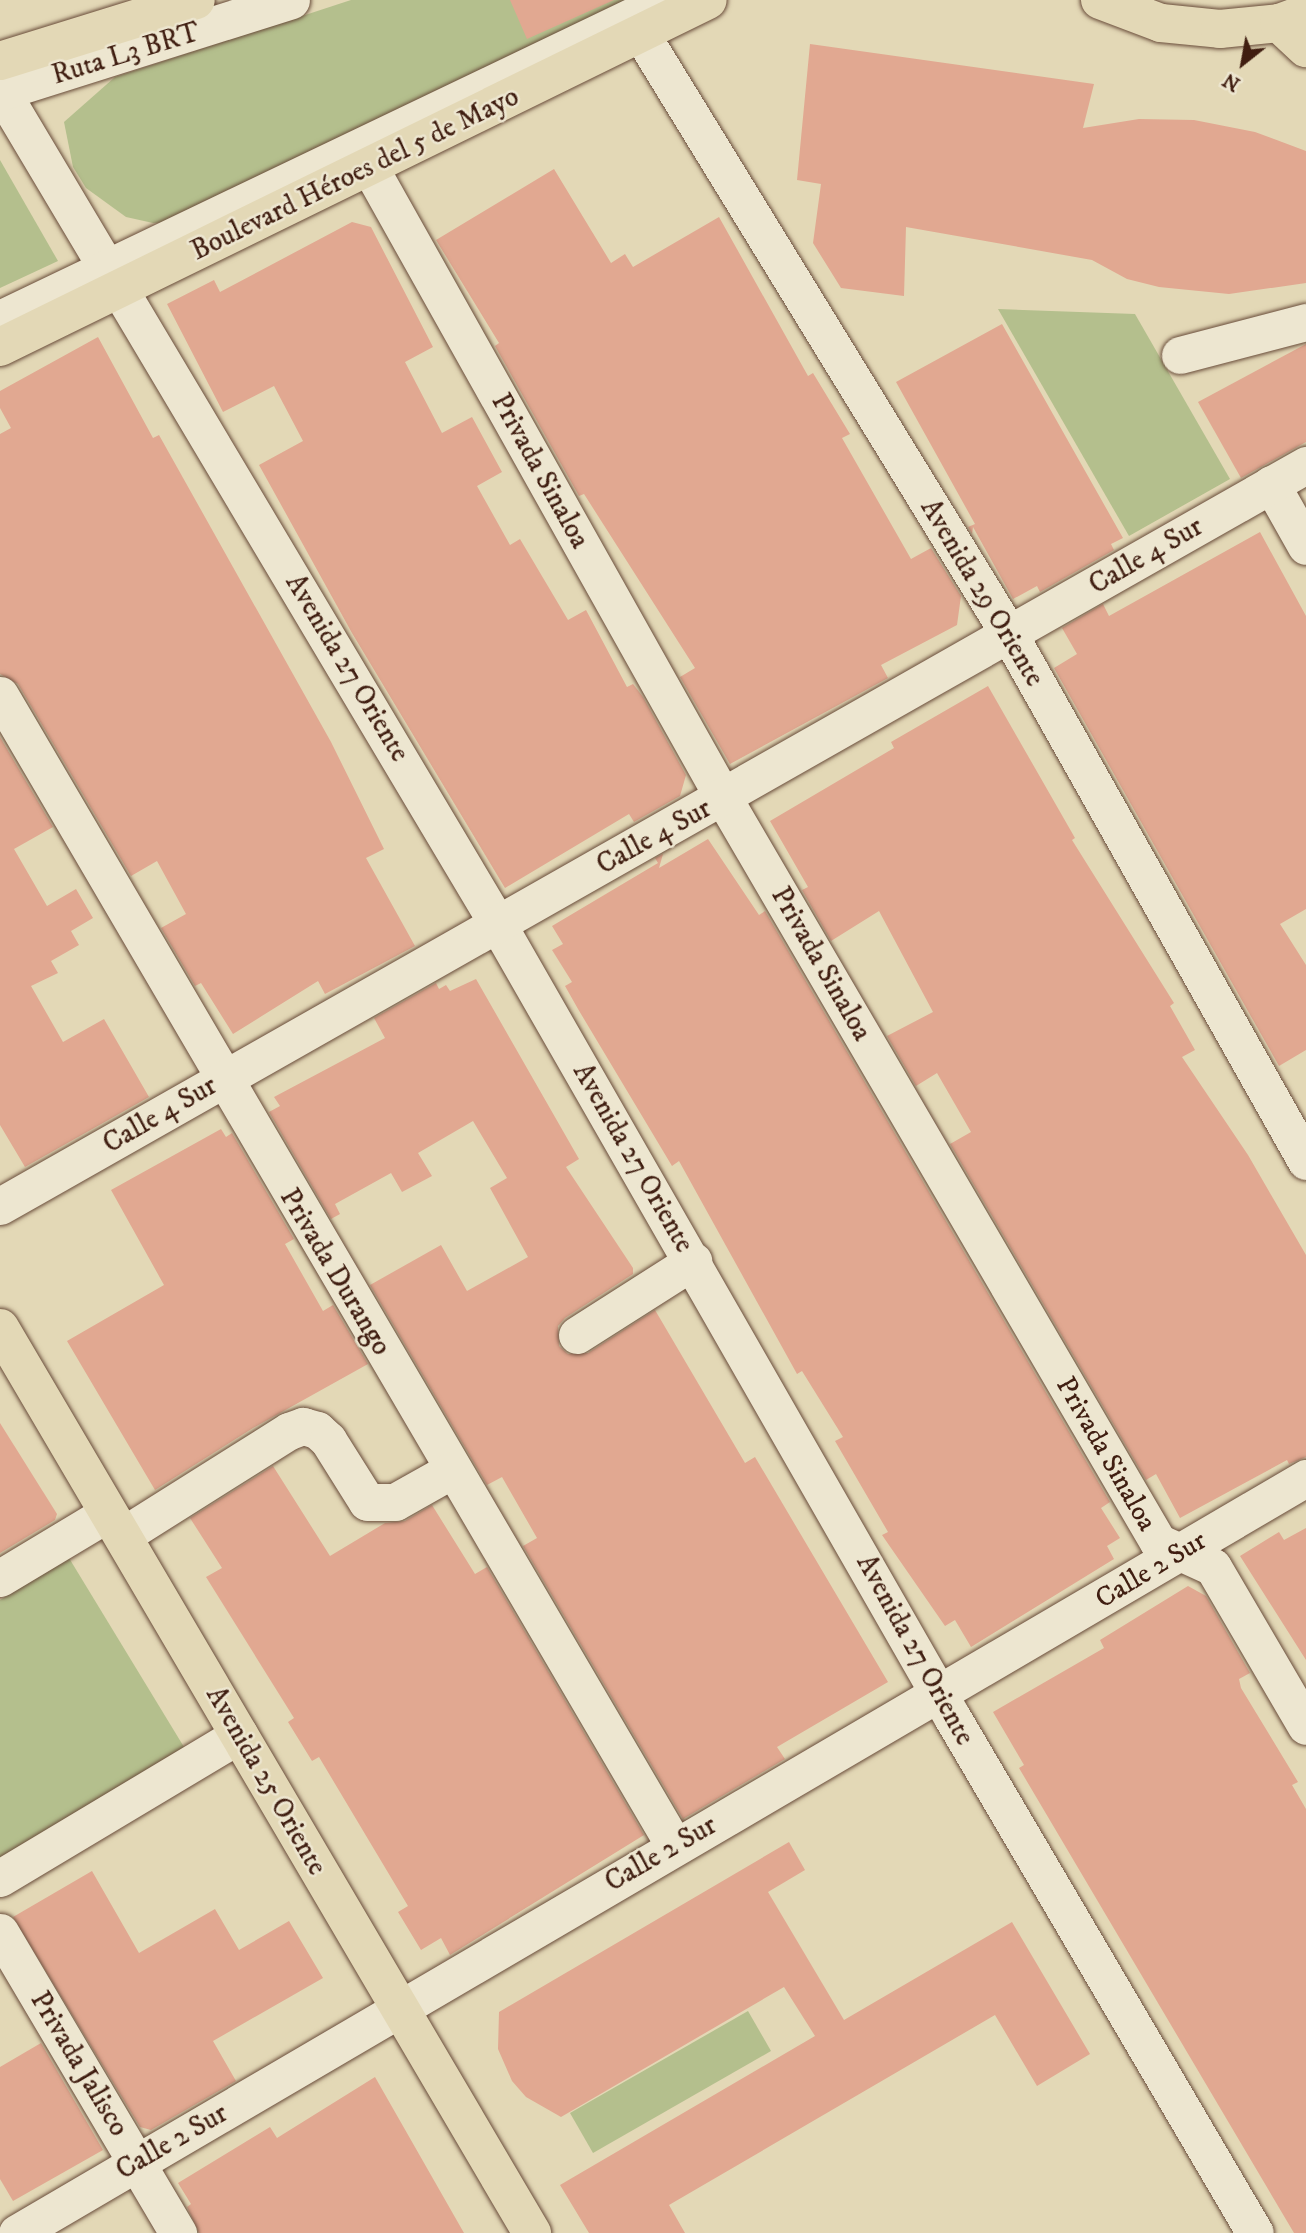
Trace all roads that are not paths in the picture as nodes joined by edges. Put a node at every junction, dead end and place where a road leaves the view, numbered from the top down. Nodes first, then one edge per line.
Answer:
1 (291, 0) edge
2 (665, 0) edge
3 (708, 0) edge
4 (1100, 0) edge
5 (186, 1) edge
6 (1297, 28) edge
7 (641, 34) junction
8 (0, 83) edge
9 (370, 168) junction
10 (116, 276) junction
11 (0, 319) edge
12 (1306, 322) edge
13 (0, 346) edge
14 (1180, 355) dead end
15 (1306, 465) edge
16 (1271, 484) junction
17 (1306, 547) edge
18 (1009, 634) junction
19 (0, 695) edge
20 (724, 799) junction
21 (498, 923) junction
22 (221, 1080) junction
23 (1306, 1161) edge
24 (0, 1206) edge
25 (693, 1261) junction
26 (0, 1328) edge
27 (577, 1335) dead end
28 (452, 1469) junction
29 (1306, 1478) edge
30 (115, 1525) junction
31 (1177, 1554) junction
32 (0, 1578) edge
33 (942, 1695) junction
34 (1306, 1726) edge
35 (239, 1735) junction
36 (674, 1845) junction
37 (0, 1878) edge
38 (0, 1931) edge
39 (400, 2008) junction
40 (137, 2162) junction
41 (17, 2233) edge
42 (178, 2233) edge
43 (533, 2233) edge
44 (1255, 2233) edge

1 - 8 street, Ruta L3 BRT
2 - 10 street
3 - 7 main road, Boulevard Héroes del 5 de Mayo
4 - 6 main road
5 - 8 main road
7 - 9 main road, Boulevard Héroes del 5 de Mayo
7 - 18 street, Avenida 29 Oriente
8 - 10 street, Avenida 27 Oriente
9 - 10 main road, Boulevard Héroes del 5 de Mayo
9 - 20 street, Privada Sinaloa
10 - 11 street
10 - 13 main road, Boulevard Héroes del 5 de Mayo
10 - 21 street, Avenida 27 Oriente
12 - 14 street
15 - 16 street, Calle 4 Sur
16 - 17 street
16 - 18 street, Calle 4 Sur
18 - 20 street, Calle 4 Sur
18 - 23 street, Avenida 29 Oriente
19 - 22 street, Privada Durango
20 - 21 street, Calle 4 Sur
20 - 31 street, Privada Sinaloa
21 - 22 street, Calle 4 Sur
21 - 25 street, Avenida 27 Oriente
22 - 24 street, Calle 4 Sur
22 - 28 street, Privada Durango
25 - 27 street
25 - 33 street, Avenida 27 Oriente
26 - 30 main road, Avenida 25 Oriente
28 - 30 street
28 - 36 street, Privada Durango
29 - 31 street, Calle 2 Sur
30 - 32 street
30 - 35 main road, Avenida 25 Oriente
31 - 33 street, Calle 2 Sur
31 - 34 street, Privada Sinaloa
33 - 36 street, Calle 2 Sur
33 - 44 street, Avenida 27 Oriente
35 - 37 street
35 - 39 main road, Avenida 25 Oriente
36 - 39 street, Calle 2 Sur
38 - 40 street, Privada Jalisco
39 - 40 street, Calle 2 Sur
39 - 43 main road, Avenida 25 Oriente
40 - 41 street, Calle 2 Sur
40 - 42 street, Privada Jalisco

